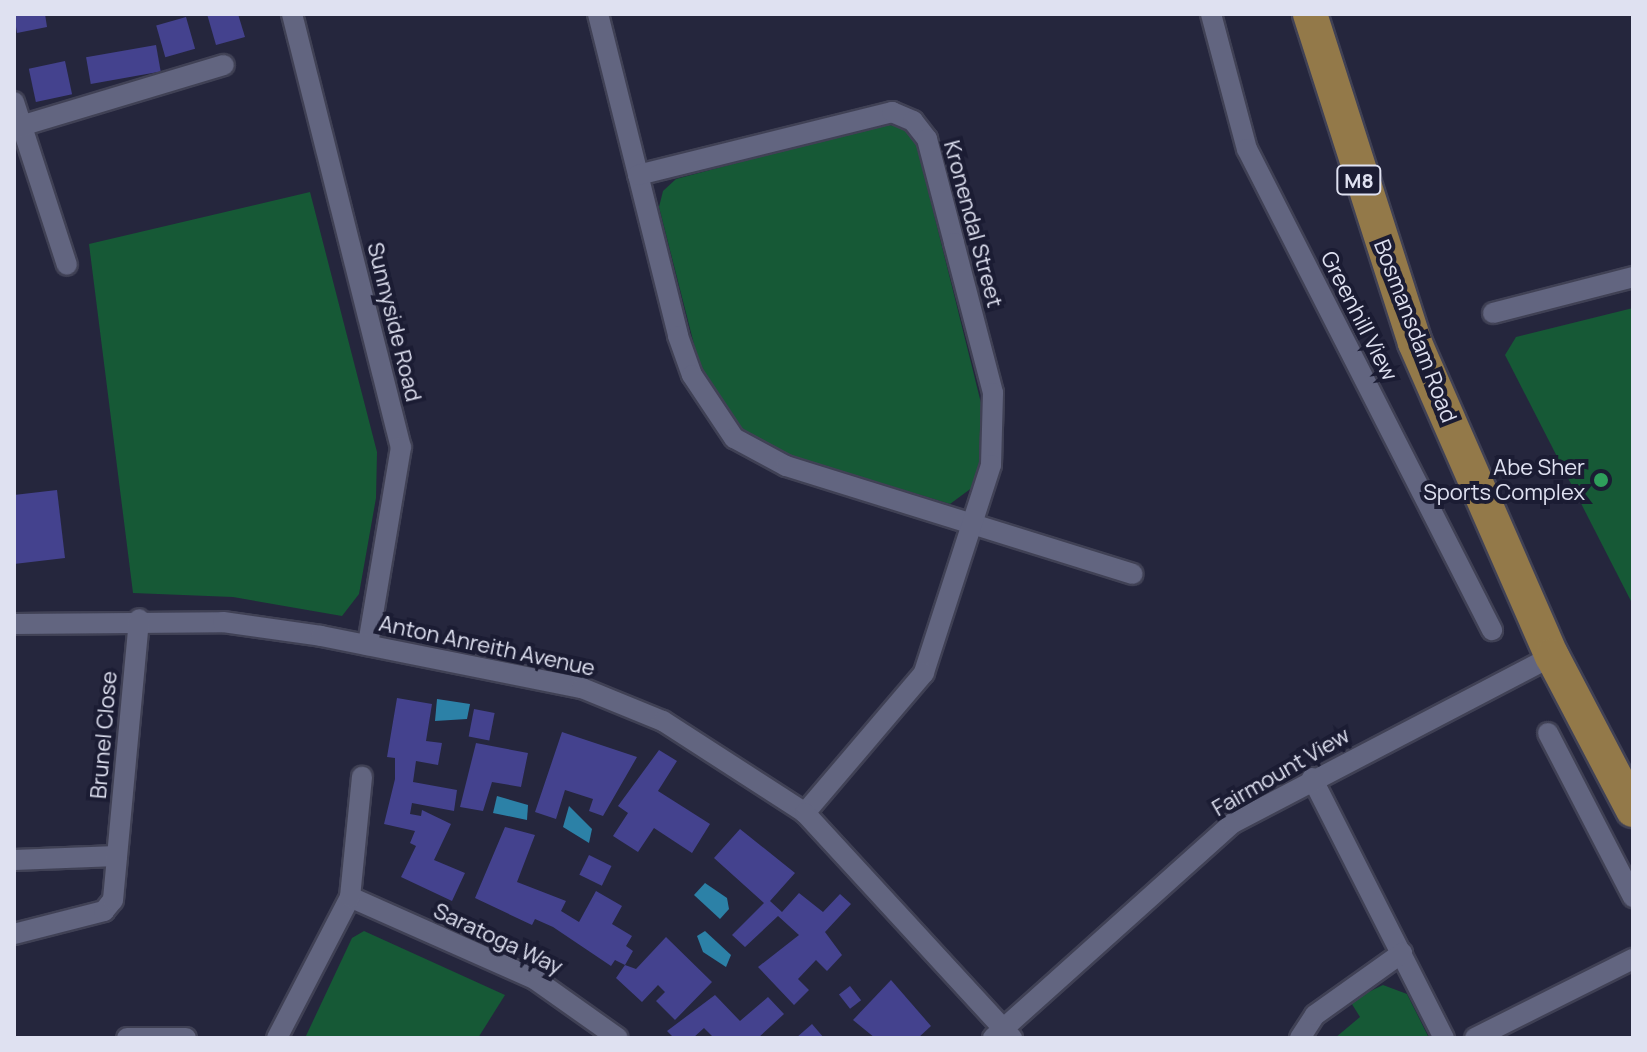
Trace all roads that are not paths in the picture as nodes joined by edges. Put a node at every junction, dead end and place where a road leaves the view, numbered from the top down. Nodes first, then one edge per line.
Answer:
1 (292, 14) edge
2 (598, 14) edge
3 (1211, 14) edge
4 (1310, 14) edge
5 (224, 65) dead end
6 (14, 102) edge
7 (17, 127) edge
8 (638, 175) junction
9 (67, 265) dead end
10 (1633, 277) edge
11 (1493, 313) dead end
12 (974, 527) junction
13 (1133, 574) dead end
14 (139, 619) junction
15 (14, 624) edge
16 (1492, 630) dead end
17 (368, 645) junction
18 (1552, 656) junction
19 (1548, 733) dead end
20 (362, 777) dead end
21 (1312, 778) junction
22 (1633, 810) edge
23 (805, 813) junction
24 (117, 856) junction
25 (14, 860) edge
26 (350, 897) junction
27 (1633, 897) edge
28 (14, 934) edge
29 (1402, 953) junction
30 (1633, 959) edge
31 (1003, 1035) edge
32 (127, 1038) edge
33 (186, 1038) edge
34 (277, 1038) edge
35 (618, 1038) edge
36 (1300, 1038) edge
37 (1444, 1038) edge
38 (1475, 1038) edge

1 - 17 street, Sunnyside Road
2 - 8 street
3 - 16 street, Greenhill View
4 - 18 main road, Bosmansdam Road / M8
5 - 7 street
6 - 7 street
7 - 9 street
8 - 12 street
8 - 12 street, Kronendal Street
10 - 11 street
12 - 13 street
12 - 23 street, Kronendal Street
14 - 15 street, Anton Anreith Avenue
14 - 17 street, Anton Anreith Avenue
14 - 24 street, Brunel Close
17 - 23 street, Anton Anreith Avenue
18 - 21 street, Fairmount View
18 - 22 main road, Bosmansdam Road / M8
19 - 27 street
20 - 26 street
21 - 29 street
21 - 31 street, Fairmount View
23 - 31 street, Anton Anreith Avenue
24 - 25 street
24 - 28 street, Brunel Close
26 - 34 street
26 - 35 street, Saratoga Way
29 - 36 street
29 - 37 street
30 - 38 street
32 - 33 street

